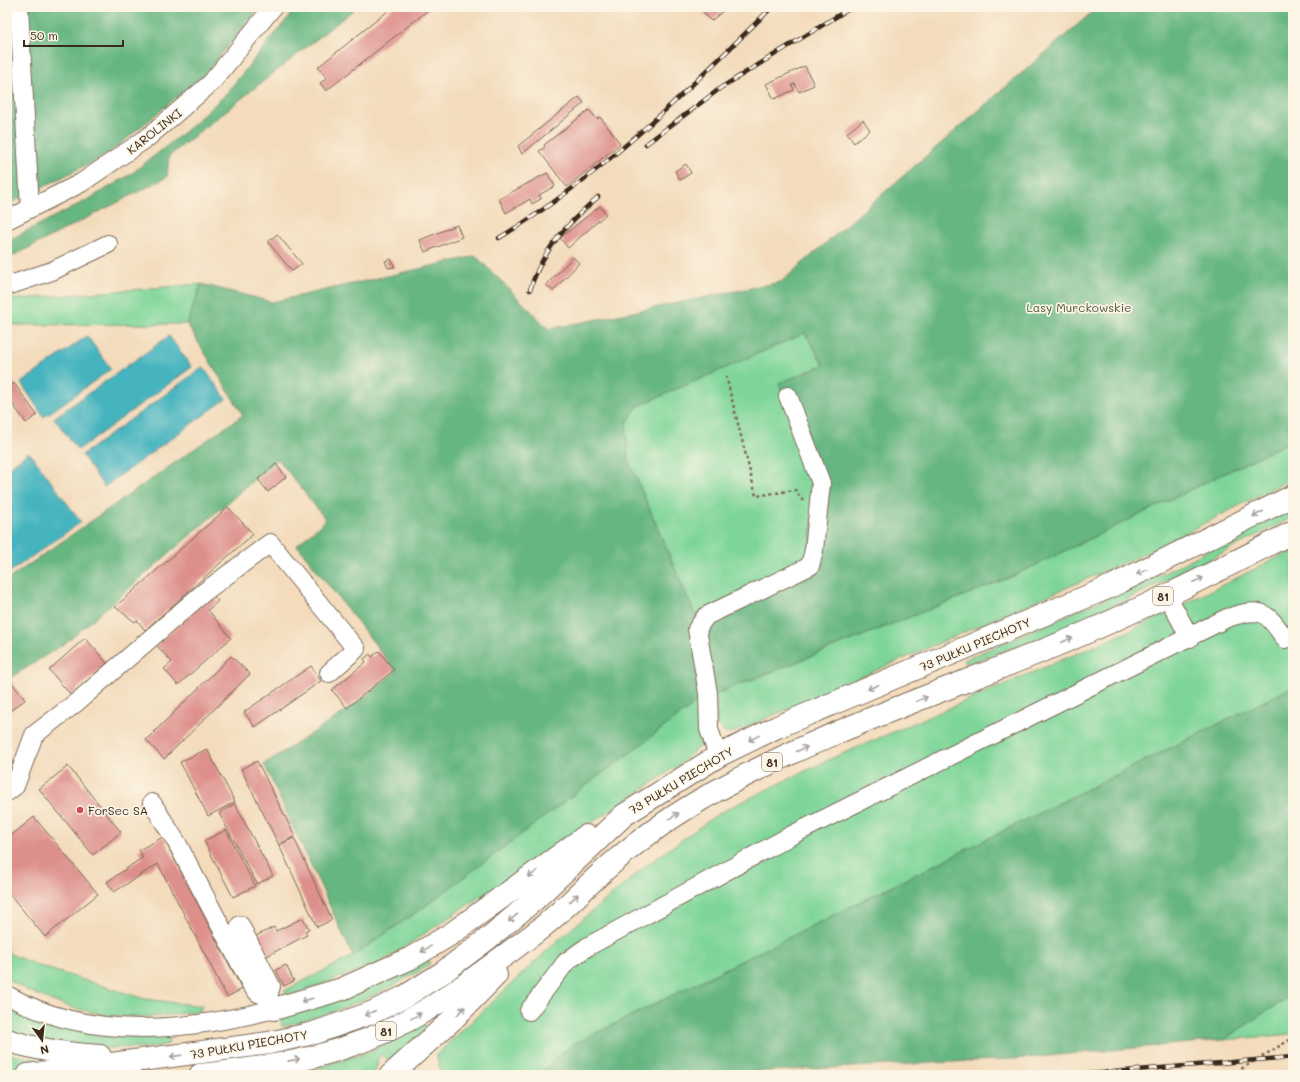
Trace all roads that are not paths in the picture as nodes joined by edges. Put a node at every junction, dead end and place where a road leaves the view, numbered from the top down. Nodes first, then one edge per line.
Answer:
1 (19, 7) edge
2 (273, 7) edge
3 (30, 208) junction
4 (7, 220) edge
5 (108, 244) dead end
6 (7, 286) edge
7 (788, 396) dead end
8 (1293, 496) edge
9 (1293, 532) edge
10 (1167, 595) junction
11 (1190, 638) junction
12 (1285, 639) dead end
13 (329, 672) dead end
14 (718, 756) junction
15 (7, 792) edge
16 (152, 803) dead end
17 (624, 815) junction
18 (240, 925) dead end
19 (545, 925) junction
20 (7, 995) edge
21 (271, 1003) junction
22 (529, 1011) dead end
23 (7, 1040) edge
24 (139, 1060) junction
25 (28, 1075) edge
26 (200, 1075) edge
27 (391, 1075) edge

1 - 3 street
2 - 3 street, KAROLINKI
3 - 4 street, KAROLINKI
5 - 6 street
7 - 14 street
8 -> 14 main road, 73 PUŁKU PIECHOTY / 81
10 -> 9 main road, 73 PUŁKU PIECHOTY / 81
10 - 11 street
19 -> 10 main road, 73 PUŁKU PIECHOTY / 81
11 - 12 street
11 - 22 street
13 - 15 street
14 - 17 main road, 73 PUŁKU PIECHOTY / 81
16 - 21 street
17 -> 21 main road
17 -> 24 main road, 73 PUŁKU PIECHOTY / 81
18 - 21 street
26 -> 19 main road, 73 PUŁKU PIECHOTY / 81
27 -> 19 main road
20 - 21 street
23 - 24 main road
24 - 25 main road

